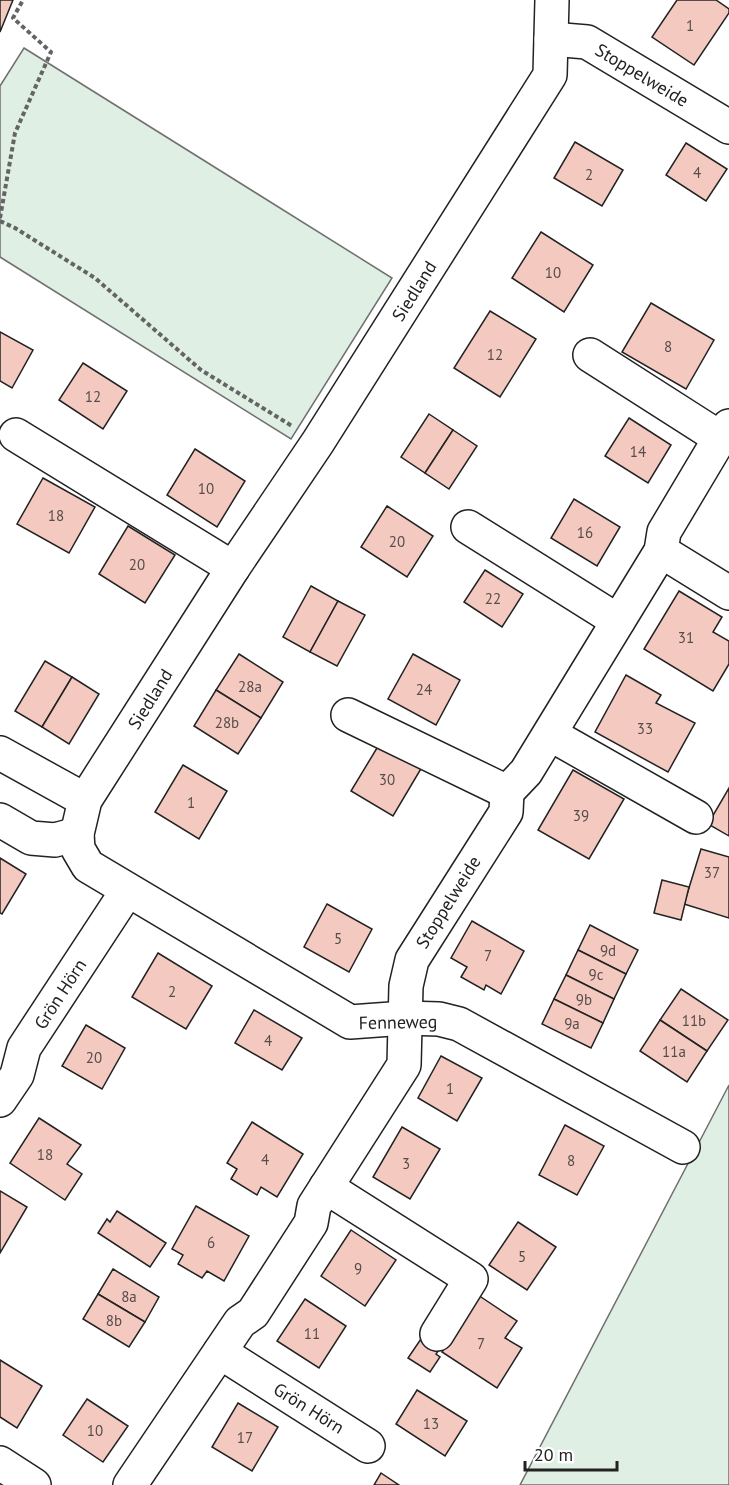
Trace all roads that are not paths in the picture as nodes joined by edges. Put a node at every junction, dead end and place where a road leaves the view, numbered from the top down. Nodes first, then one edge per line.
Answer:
1 (552, 0) edge
2 (551, 39) junction
3 (729, 127) edge
4 (590, 355) dead end
5 (725, 432) edge
6 (16, 435) dead end
7 (468, 527) dead end
8 (662, 551) junction
9 (233, 568) junction
10 (729, 592) edge
11 (618, 621) junction
12 (348, 714) dead end
13 (550, 734) junction
14 (0, 753) edge
15 (507, 792) junction
16 (85, 800) junction
17 (696, 817) dead end
18 (0, 820) edge
19 (77, 834) junction
20 (128, 891) junction
21 (405, 1018) junction
22 (0, 1100) edge
23 (683, 1147) dead end
24 (326, 1188) junction
25 (437, 1334) dead end
26 (220, 1352) junction
27 (368, 1446) dead end
28 (0, 1464) edge
29 (34, 1485) edge
30 (130, 1485) edge

1 - 2 street, Siedland
2 - 3 street, Stoppelweide
2 - 9 street, Siedland
4 - 5 street
5 - 8 street
6 - 9 street
7 - 11 street
8 - 10 street
8 - 11 street
9 - 16 street, Siedland
11 - 13 street
12 - 15 street
13 - 15 street
13 - 17 street
14 - 16 street
15 - 21 street, Stoppelweide
16 - 19 street, Siedland
18 - 19 street
19 - 20 street, Fenneweg
20 - 21 street, Fenneweg
20 - 22 street, Grön Hörn
21 - 23 street, Fenneweg
21 - 24 street
24 - 25 street
24 - 26 street
26 - 27 street, Grön Hörn
26 - 30 street
28 - 29 street

